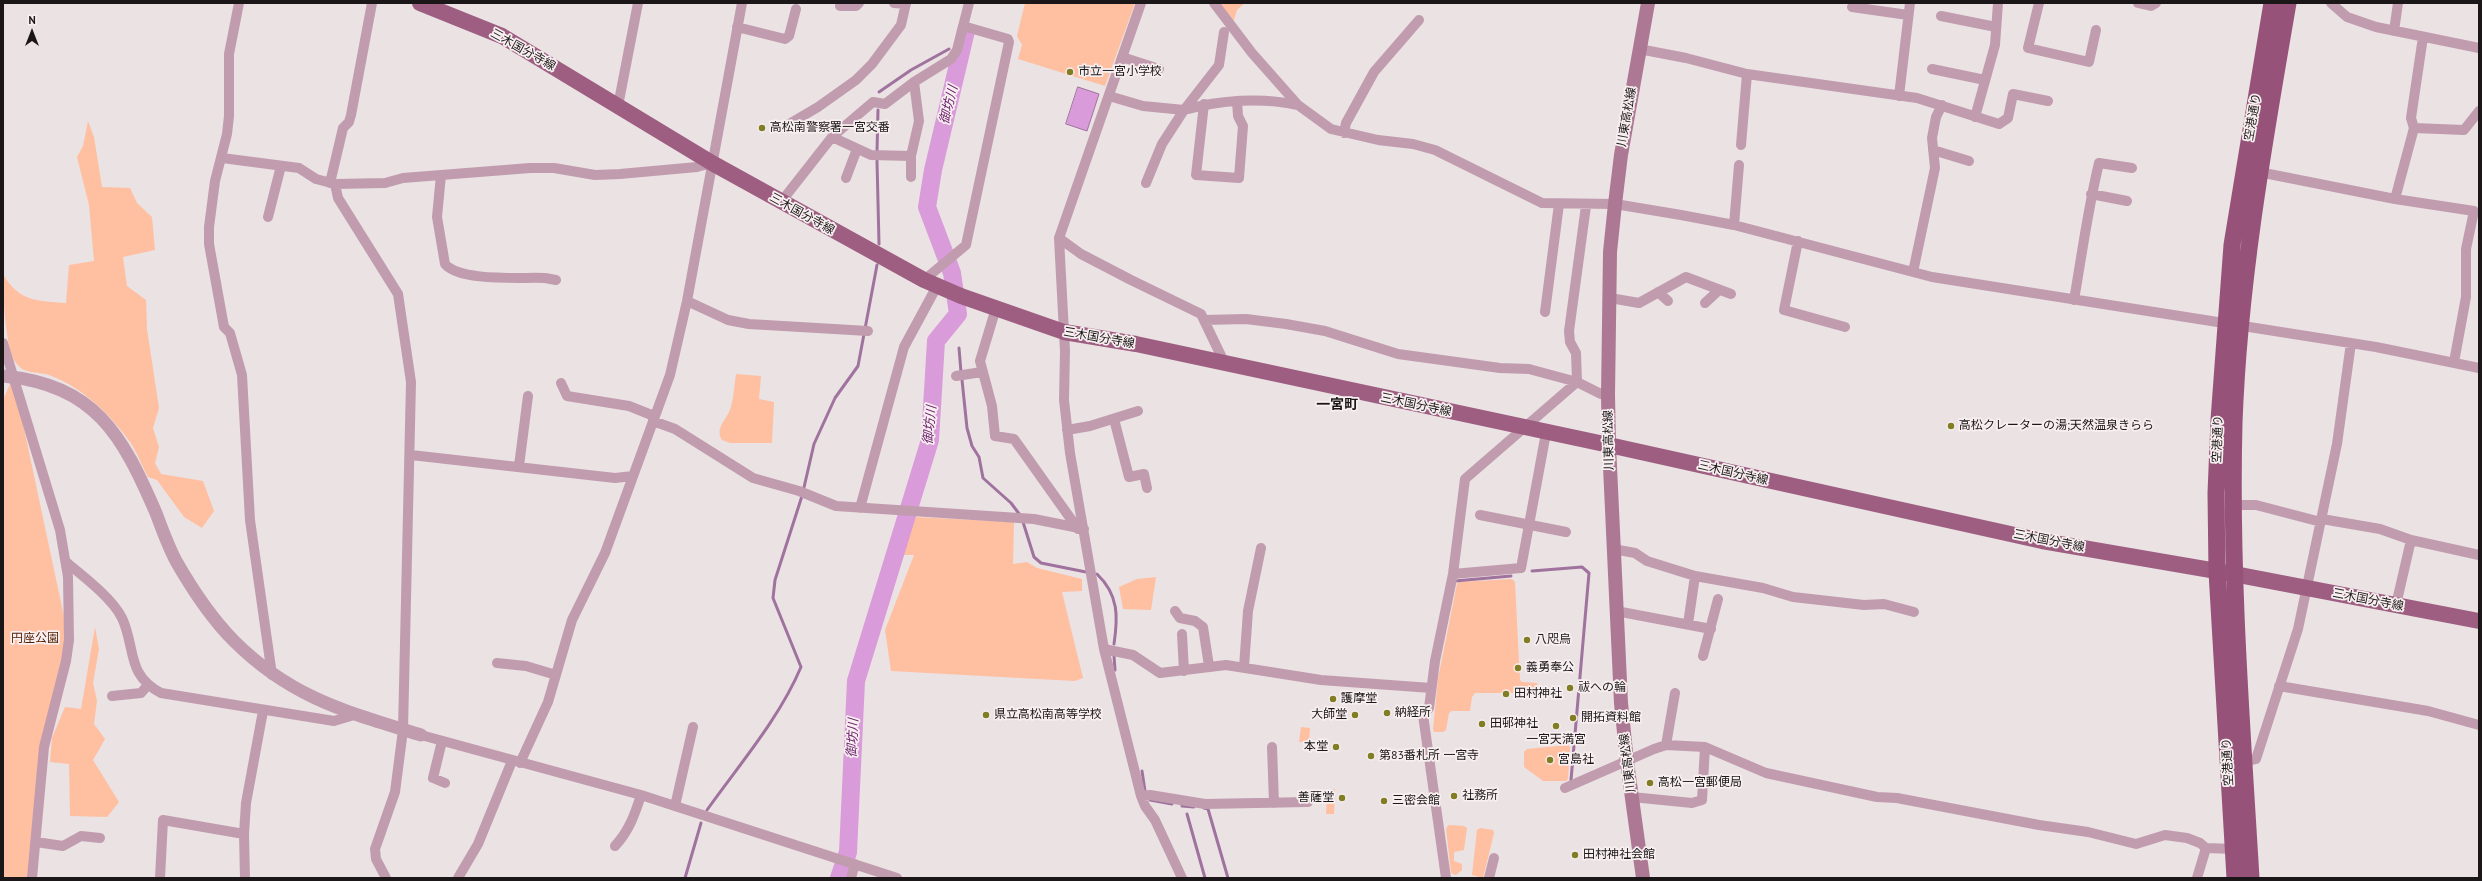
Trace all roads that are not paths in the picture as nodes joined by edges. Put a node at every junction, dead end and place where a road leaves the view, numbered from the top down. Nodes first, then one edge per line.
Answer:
1 (239, 3) edge
2 (372, 3) edge
3 (420, 3) edge
4 (638, 3) edge
5 (742, 3) edge
6 (859, 3) edge
7 (894, 3) edge
8 (906, 3) edge
9 (969, 3) edge
10 (1141, 3) edge
11 (1214, 3) edge
12 (1648, 3) edge
13 (1910, 3) edge
14 (1998, 3) edge
15 (2039, 3) edge
16 (2138, 3) edge
17 (2156, 3) edge
18 (2272, 3) edge
19 (2288, 3) edge
20 (2331, 3) edge
21 (2398, 3) edge
22 (840, 6) dead end
23 (1852, 7) dead end
24 (796, 9) dead end
25 (1908, 15) junction
26 (1941, 16) dead end
27 (1419, 20) dead end
28 (737, 27) junction
29 (966, 27) junction
30 (1996, 28) junction
31 (2096, 30) dead end
32 (2394, 31) junction
33 (1224, 32) dead end
34 (2423, 37) junction
35 (2479, 48) edge
36 (1639, 49) junction
37 (1122, 57) junction
38 (1932, 69) dead end
39 (1159, 70) dead end
40 (1748, 74) junction
41 (1985, 80) junction
42 (914, 82) junction
43 (1109, 96) junction
44 (1899, 96) junction
45 (1237, 101) junction
46 (2048, 101) dead end
47 (1204, 104) junction
48 (1298, 105) junction
49 (1942, 105) junction
50 (618, 106) junction
51 (1184, 110) junction
52 (2479, 111) edge
53 (1975, 117) junction
54 (784, 127) dead end
55 (2414, 128) junction
56 (1344, 132) junction
57 (832, 137) junction
58 (1741, 145) dead end
59 (857, 149) junction
60 (1933, 150) junction
61 (912, 156) junction
62 (222, 158) junction
63 (1969, 161) dead end
64 (712, 163) junction
65 (1739, 165) dead end
66 (281, 166) junction
67 (2132, 168) dead end
68 (2259, 172) junction
69 (441, 175) junction
70 (911, 177) dead end
71 (846, 178) dead end
72 (332, 183) junction
73 (1146, 183) dead end
74 (2092, 194) junction
75 (2395, 199) junction
76 (780, 202) junction
77 (2127, 202) dead end
78 (1559, 204) junction
79 (1615, 204) junction
80 (1586, 206) junction
81 (268, 217) dead end
82 (1734, 225) junction
83 (1059, 238) junction
84 (1798, 242) junction
85 (1913, 272) junction
86 (556, 280) dead end
87 (936, 286) junction
88 (1719, 290) junction
89 (1658, 292) junction
90 (1731, 294) dead end
91 (1610, 298) junction
92 (2074, 300) junction
93 (687, 301) junction
94 (1668, 302) dead end
95 (1705, 303) dead end
96 (996, 308) junction
97 (1546, 312) dead end
98 (1204, 320) junction
99 (2233, 325) junction
100 (1845, 327) dead end
101 (868, 331) dead end
102 (1064, 332) junction
103 (3, 343) edge
104 (2351, 343) junction
105 (2454, 362) junction
106 (1225, 364) junction
107 (2479, 368) edge
108 (982, 372) junction
109 (956, 376) dead end
110 (9, 377) edge
111 (1577, 382) junction
112 (561, 383) dead end
113 (1608, 395) junction
114 (528, 396) dead end
115 (1138, 411) dead end
116 (654, 418) junction
117 (1114, 419) junction
118 (1524, 428) junction
119 (1067, 430) junction
120 (1546, 433) junction
121 (1609, 445) junction
122 (411, 455) junction
123 (519, 466) junction
124 (633, 476) junction
125 (1147, 488) dead end
126 (2233, 506) junction
127 (860, 508) junction
128 (1480, 515) dead end
129 (2322, 521) junction
130 (1530, 525) junction
131 (1081, 529) junction
132 (1566, 532) dead end
133 (2411, 540) junction
134 (1261, 548) dead end
135 (1613, 549) junction
136 (2479, 555) edge
137 (66, 562) junction
138 (2225, 573) junction
139 (1453, 574) junction
140 (1695, 576) junction
141 (2305, 588) junction
142 (1718, 599) dead end
143 (2396, 605) junction
144 (1175, 611) dead end
145 (1616, 611) junction
146 (1914, 612) dead end
147 (2479, 621) edge
148 (1688, 624) junction
149 (1711, 629) junction
150 (1182, 634) dead end
151 (1104, 649) junction
152 (1703, 656) dead end
153 (497, 663) dead end
154 (1209, 666) junction
155 (1244, 667) junction
156 (1184, 671) junction
157 (272, 675) junction
158 (556, 675) junction
159 (147, 686) junction
160 (2279, 686) junction
161 (1431, 688) junction
162 (1675, 693) dead end
163 (112, 696) dead end
164 (263, 711) junction
165 (354, 715) junction
166 (2479, 725) edge
167 (693, 727) dead end
168 (403, 730) junction
169 (421, 735) joint
170 (442, 741) junction
171 (1666, 745) junction
172 (1272, 747) dead end
173 (1705, 747) junction
174 (516, 762) junction
175 (1626, 762) junction
176 (2244, 762) junction
177 (445, 783) dead end
178 (1565, 788) dead end
179 (641, 795) junction
180 (1141, 796) junction
181 (1632, 797) junction
182 (1274, 802) junction
183 (1308, 802) dead end
184 (675, 806) junction
185 (244, 834) junction
186 (100, 838) dead end
187 (36, 842) junction
188 (615, 846) dead end
189 (2206, 848) junction
190 (2234, 850) junction
191 (1494, 858) dead end
192 (854, 864) junction
193 (32, 878) edge
194 (160, 878) edge
195 (245, 878) edge
196 (386, 878) edge
197 (458, 878) edge
198 (851, 878) edge
199 (897, 878) edge
200 (1182, 878) edge
201 (1446, 878) edge
202 (1489, 878) edge
203 (1643, 878) edge
204 (2197, 878) edge
205 (2235, 878) edge
206 (2251, 878) edge

1 - 62 street
2 - 72 street
3 - 50 main road, 三木国分寺線
4 - 50 street
5 - 28 street
6 - 22 street
7 - 8 street
8 - 54 street
9 - 29 street
10 - 37 street
11 - 48 street
12 - 36 main road, 川東高松線
13 - 25 street
14 - 30 street
15 - 31 street
16 - 17 street
18 - 99 highway, 空港通り
19 - 68 highway, 空港通り
20 - 32 street
21 - 32 street
23 - 25 street
24 - 28 street
25 - 44 street
26 - 30 street
27 - 56 street
28 - 64 street
29 - 42 street
29 - 87 street
30 - 41 street
32 - 34 street
33 - 51 street
34 - 35 street
34 - 55 street
36 - 40 street
36 - 79 main road, 川東高松線
37 - 39 street
37 - 43 street
38 - 41 street
40 - 44 street
40 - 58 street
41 - 53 street
42 - 57 street
42 - 61 street
43 - 51 street
43 - 83 street
44 - 49 street
45 - 47 street
45 - 47 street
45 - 48 street
46 - 53 street
47 - 51 street
48 - 56 street
49 - 53 street
49 - 60 street
50 - 64 main road, 三木国分寺線
51 - 73 street
52 - 55 street
55 - 75 street
56 - 78 street
57 - 59 street
57 - 76 street
59 - 61 street
59 - 71 street
60 - 63 street
60 - 85 street
61 - 70 street
62 - 66 street
62 - 157 street
64 - 69 street
64 - 76 main road, 三木国分寺線
64 - 93 street
65 - 82 street
66 - 72 street
66 - 81 street
67 - 74 street
68 - 75 street
68 - 99 highway, 空港通り
69 - 72 street
69 - 86 street
72 - 122 street
74 - 77 street
74 - 92 street
75 - 105 street
76 - 87 main road, 三木国分寺線
78 - 80 street
78 - 97 street
79 - 80 street
79 - 82 street
79 - 91 main road, 川東高松線
80 - 111 street
82 - 84 street
83 - 98 street
83 - 102 street
84 - 85 street
84 - 100 street
85 - 92 street
87 - 96 main road, 三木国分寺線
87 - 127 street
88 - 89 street
88 - 90 street
88 - 95 street
89 - 91 street
89 - 94 street
91 - 113 main road, 川東高松線
92 - 99 street
93 - 101 street
93 - 116 street
96 - 102 main road, 三木国分寺線
96 - 108 street
98 - 106 street
98 - 111 street
99 - 104 street
99 - 126 highway, 空港通り
99 - 138 highway, 空港通り
102 - 106 main road, 三木国分寺線
102 - 119 street
103 - 110 street
104 - 105 street
104 - 129 street
105 - 107 street
106 - 118 main road, 三木国分寺線
108 - 109 street
108 - 131 street
110 - 137 street
110 - 157 street
111 - 113 street
111 - 118 street
112 - 116 street
113 - 121 main road, 川東高松線
114 - 123 street
115 - 117 street
116 - 124 street
116 - 127 street
117 - 119 street
117 - 125 street
118 - 120 main road, 三木国分寺線
118 - 139 street
119 - 131 street
120 - 121 main road, 三木国分寺線
120 - 130 street
121 - 135 main road, 川東高松線
121 - 138 main road, 三木国分寺線
122 - 123 street
122 - 168 street
123 - 124 street
124 - 158 street
126 - 129 street
126 - 138 highway, 空港通り
127 - 131 street
128 - 130 street
129 - 133 street
129 - 141 street
130 - 132 street
130 - 139 street
131 - 151 street
133 - 136 street
133 - 143 street
134 - 155 street
135 - 140 street
135 - 145 main road, 川東高松線
137 - 159 street
137 - 187 street
138 - 141 main road, 三木国分寺線
138 - 176 highway, 空港通り
138 - 190 highway, 空港通り
139 - 161 street
140 - 146 street
140 - 148 street
141 - 143 main road, 三木国分寺線
141 - 160 street
142 - 149 street
143 - 147 main road, 三木国分寺線
144 - 154 street
145 - 148 street
145 - 175 main road, 川東高松線
148 - 149 street
149 - 152 street
150 - 156 street
151 - 156 street
151 - 180 street
153 - 158 street
154 - 155 street
154 - 156 street
155 - 161 street
157 - 165 street
158 - 174 street
159 - 163 street
159 - 164 street
160 - 166 street
160 - 176 street
161 - 201 street
162 - 171 street
164 - 165 street
164 - 185 street
165 - 168 street
167 - 184 street
168 - 169 street
168 - 196 street
169 - 170 street
170 - 174 street
170 - 177 street
171 - 173 street
171 - 175 street
172 - 182 street
173 - 181 street
173 - 189 street
174 - 179 street
174 - 197 street
175 - 178 street
175 - 181 main road, 川東高松線
176 - 206 highway, 空港通り
179 - 184 street
179 - 188 street
180 - 182 street
180 - 200 street
181 - 203 main road, 川東高松線
182 - 183 street
184 - 192 street
185 - 194 street
185 - 195 street
186 - 187 street
187 - 193 street
189 - 190 street
189 - 204 street
190 - 205 highway, 空港通り
191 - 202 street
192 - 198 street
192 - 199 street

